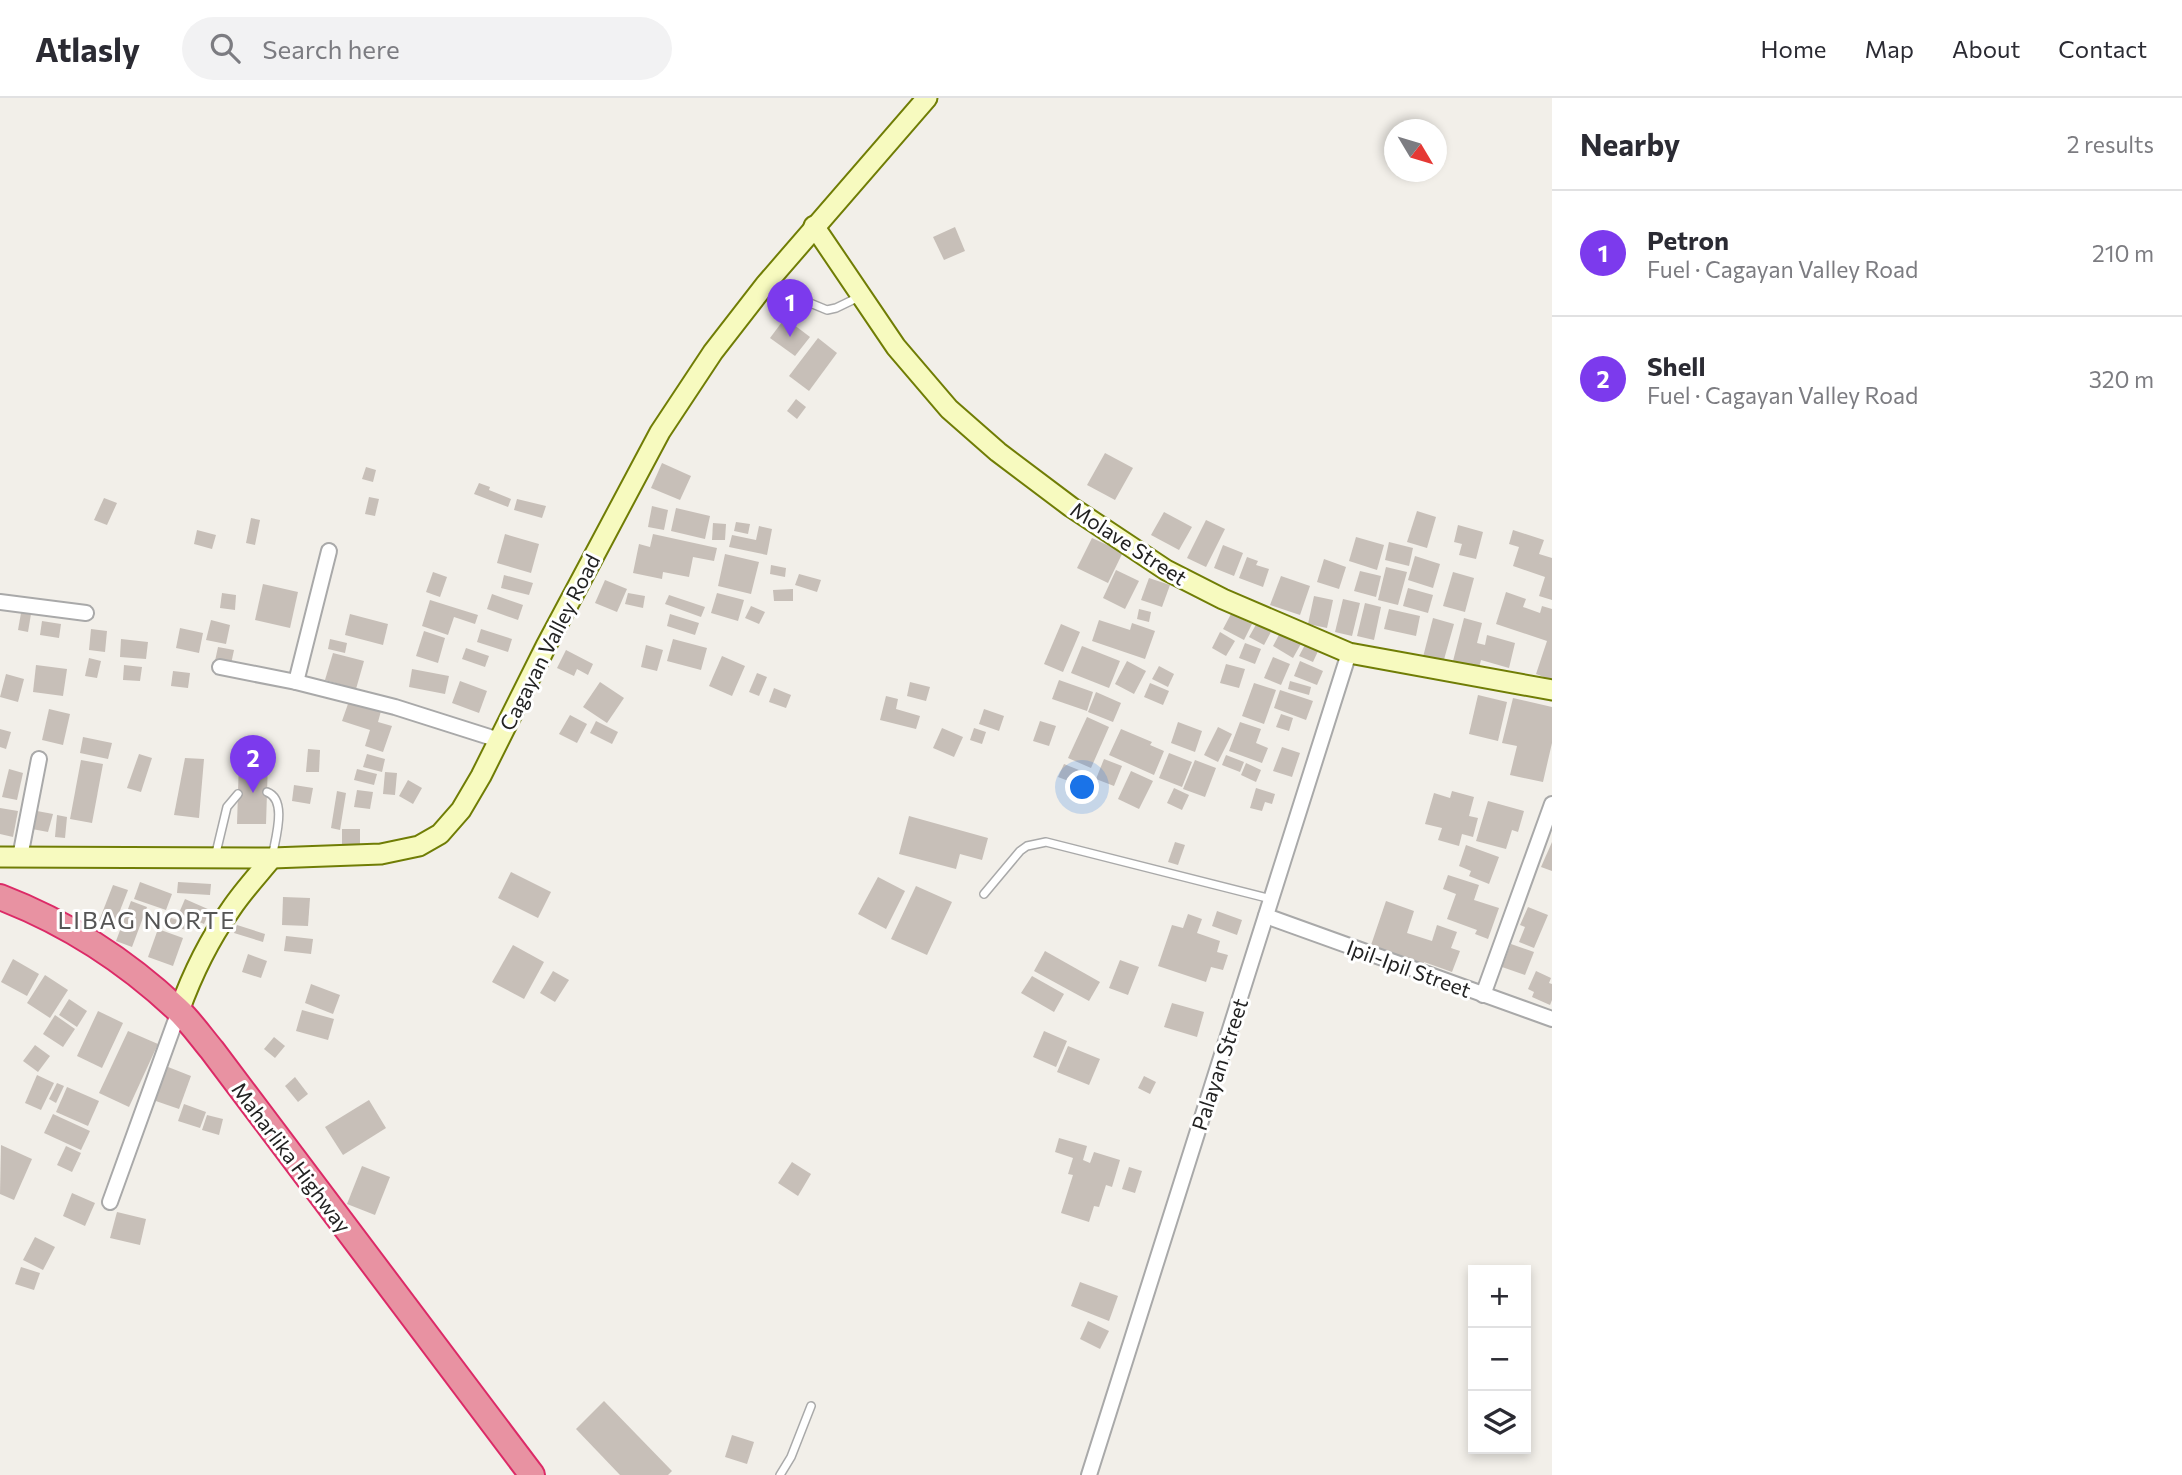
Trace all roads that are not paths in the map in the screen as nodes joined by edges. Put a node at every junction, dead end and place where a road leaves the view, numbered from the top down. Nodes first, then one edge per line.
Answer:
1 (927, 98) edge
2 (814, 226) junction
3 (765, 285) junction
4 (862, 296) junction
5 (329, 551) dead end
6 (0, 602) edge
7 (86, 613) dead end
8 (1349, 653) junction
9 (220, 667) dead end
10 (296, 682) junction
11 (1552, 690) edge
12 (499, 740) junction
13 (39, 760) dead end
14 (267, 792) dead end
15 (238, 794) dead end
16 (1552, 804) edge
17 (10, 857) edge
18 (215, 858) junction
19 (272, 858) junction
20 (984, 894) dead end
21 (0, 897) edge
22 (1272, 899) junction
23 (1266, 916) junction
24 (1483, 995) junction
25 (179, 1011) junction
26 (1552, 1019) edge
27 (110, 1202) dead end
28 (811, 1406) dead end
29 (532, 1475) edge
30 (780, 1475) edge
31 (1089, 1475) edge

1 - 2 main road, Cagayan Valley Road
2 - 3 main road, Cagayan Valley Road
2 - 4 main road, Molave Street
3 - 4 lane
3 - 12 main road, Cagayan Valley Road
4 - 8 main road, Molave Street
5 - 10 street
6 - 7 street
8 - 11 main road, Molave Street
8 - 22 street, Palayan Street
9 - 10 street
10 - 12 street
12 - 19 main road, Cagayan Valley Road
13 - 17 street
14 - 19 lane
15 - 18 lane
16 - 24 street
17 - 18 main road, Cagayan Valley Road
18 - 19 main road, Cagayan Valley Road
19 - 25 main road
20 - 22 lane
21 - 25 highway, Maharlika Highway
22 - 23 street, Palayan Street
23 - 24 street, Ipil-Ipil Street
23 - 31 street, Palayan Street
24 - 26 street, Ipil-Ipil Street
25 - 27 street
25 - 29 highway, Maharlika Highway
28 - 30 lane

